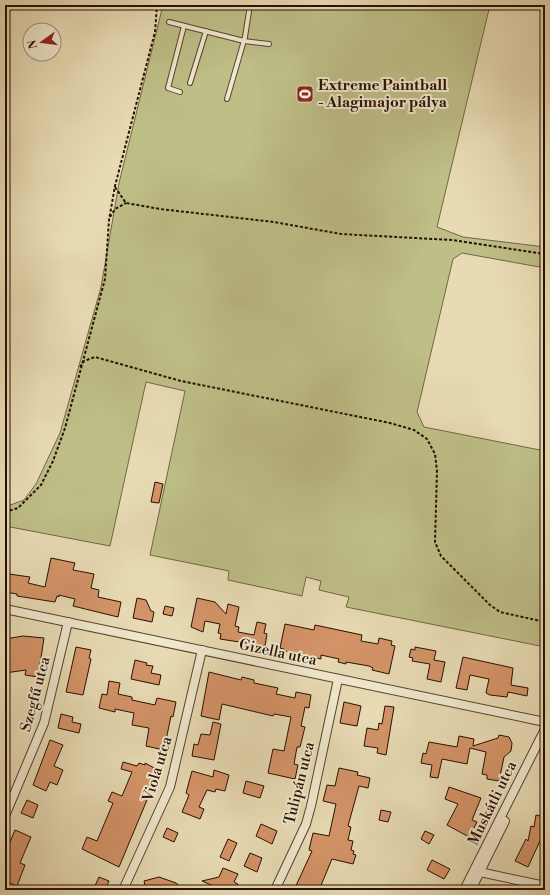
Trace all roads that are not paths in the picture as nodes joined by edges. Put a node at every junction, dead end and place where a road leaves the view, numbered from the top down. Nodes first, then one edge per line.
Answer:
1 (250, 5) edge
2 (169, 22) dead end
3 (184, 26) junction
4 (206, 31) junction
5 (244, 41) junction
6 (269, 44) dead end
7 (190, 83) dead end
8 (180, 92) dead end
9 (227, 99) dead end
10 (5, 609) edge
11 (68, 622) junction
12 (202, 650) junction
13 (338, 679) junction
14 (545, 722) edge
15 (545, 729) edge
16 (545, 740) edge
17 (5, 816) edge
18 (477, 871) junction
19 (545, 886) edge
20 (123, 890) edge
21 (275, 890) edge
22 (464, 890) edge
23 (471, 890) edge

1 - 5 lane
2 - 3 lane
3 - 4 lane
3 - 8 lane
4 - 5 lane
4 - 7 lane
5 - 6 lane
5 - 9 lane
10 - 11 street, Gizella utca
11 - 12 street, Gizella utca
11 - 17 street, Szegfű utca
12 - 13 street, Gizella utca
12 - 20 street, Viola utca
13 - 14 street, Gizella utca
13 - 21 street, Tulipán utca
15 - 18 street, Muskátli utca
16 - 18 street, Muskátli utca
18 - 19 street
18 - 22 street, Muskátli utca
18 - 23 street, Muskátli utca

